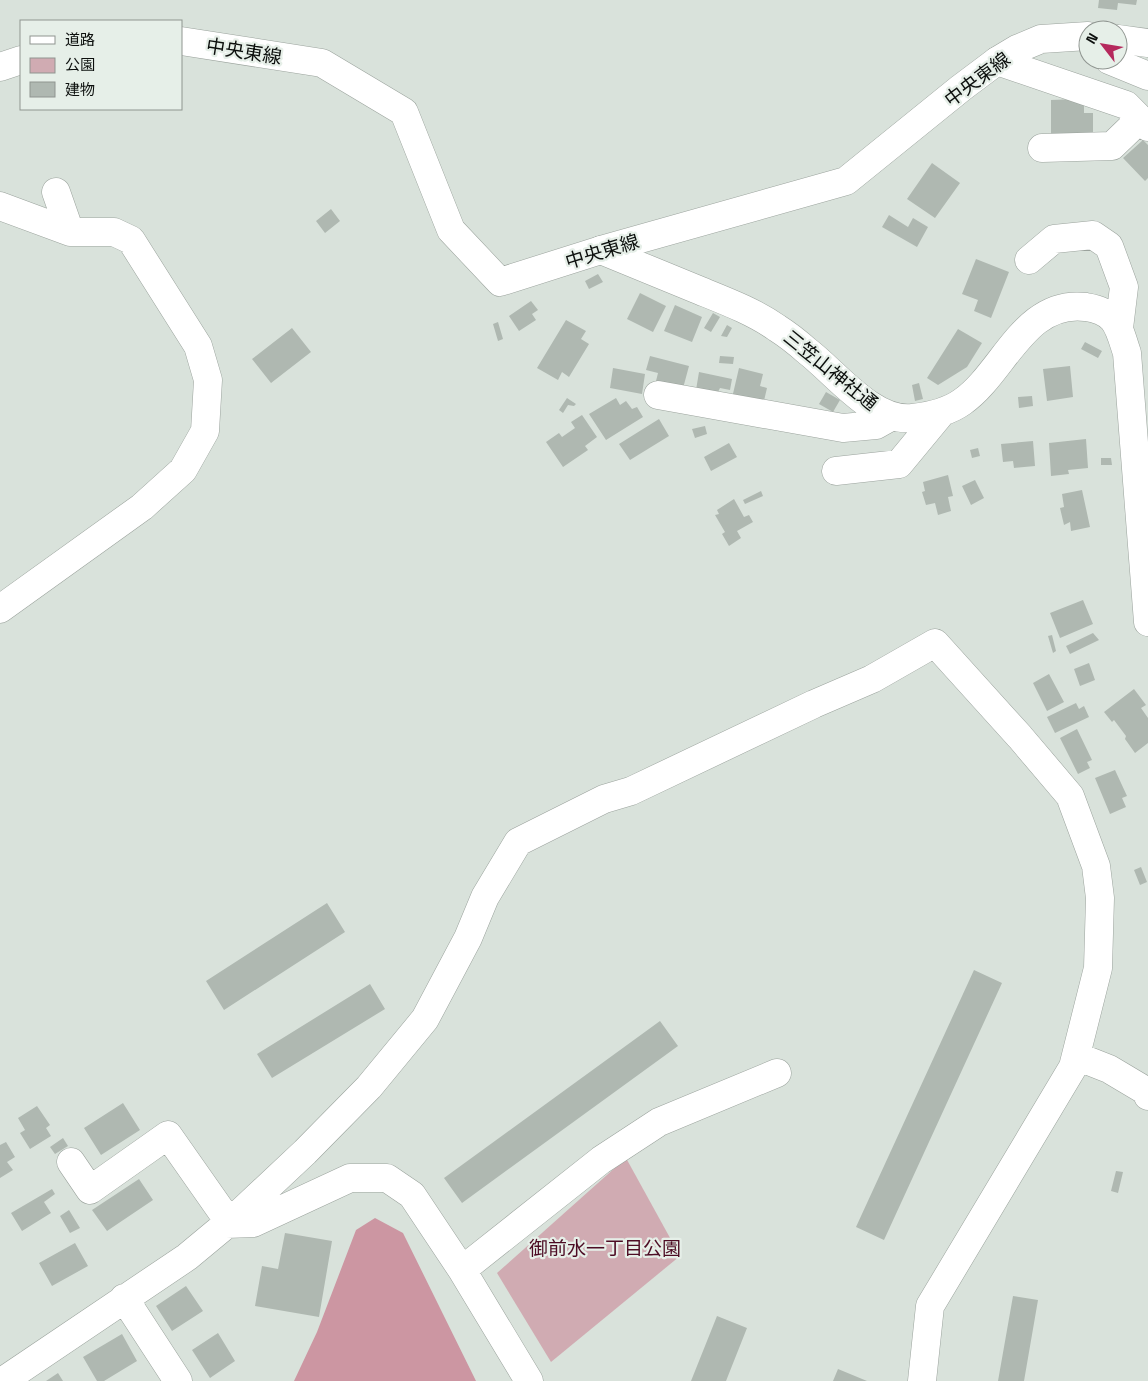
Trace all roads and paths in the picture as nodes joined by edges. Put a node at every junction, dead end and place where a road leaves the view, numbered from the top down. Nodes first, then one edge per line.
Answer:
1 (1078, 36) edge
2 (1058, 37) junction
3 (1128, 40) edge
4 (182, 41) edge
5 (1148, 43) edge
6 (1078, 46) edge
7 (20, 60) edge
8 (997, 61) junction
9 (0, 67) edge
10 (1128, 68) edge
11 (1148, 76) edge
12 (1144, 123) edge
13 (1042, 148) dead end
14 (56, 192) dead end
15 (0, 206) edge
16 (70, 232) junction
17 (601, 250) junction
18 (1029, 260) dead end
19 (1119, 328) junction
20 (1138, 373) edge
21 (658, 395) dead end
22 (942, 412) junction
23 (892, 416) junction
24 (836, 471) dead end
25 (0, 609) edge
26 (1148, 622) edge
27 (1076, 1056) junction
28 (777, 1073) dead end
29 (1148, 1096) edge
30 (71, 1162) dead end
31 (228, 1223) junction
32 (462, 1270) junction
33 (124, 1298) junction
34 (3, 1381) edge
35 (178, 1381) edge
36 (529, 1381) edge
37 (922, 1381) edge

1 - 2 street, 中央東線
2 - 6 street
2 - 8 street, 中央東線
3 - 5 street
4 - 17 street, 中央東線
7 - 9 street
8 - 12 street
8 - 17 street, 中央東線
10 - 11 street
12 - 13 street
14 - 16 street
15 - 16 street
16 - 25 street
17 - 23 street, 三笠山神社通
18 - 19 street
19 - 20 street, 三笠山神社通
19 - 22 street, 三笠山神社通
20 - 26 street, 三笠山神社通
21 - 23 street
22 - 23 street, 三笠山神社通
22 - 24 street
27 - 29 street
27 - 31 street
27 - 37 street
28 - 32 street
30 - 31 street
31 - 32 street
31 - 33 street
32 - 36 street
33 - 34 street
33 - 35 street

